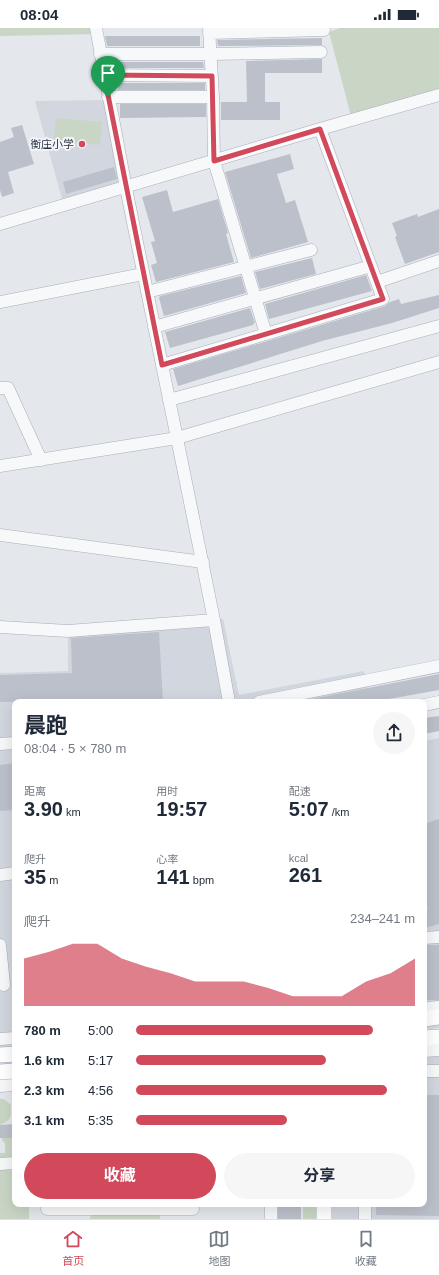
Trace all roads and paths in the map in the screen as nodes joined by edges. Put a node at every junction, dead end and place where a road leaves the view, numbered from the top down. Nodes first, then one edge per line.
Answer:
1 (96, 28) edge
2 (209, 30) edge
3 (324, 30) dead end
4 (321, 52) dead end
5 (100, 54) junction
6 (211, 54) junction
7 (104, 75) junction
8 (212, 76) junction
9 (439, 95) edge
10 (108, 97) junction
11 (213, 97) junction
12 (320, 129) junction
13 (214, 161) junction
14 (126, 188) junction
15 (0, 224) edge
16 (311, 250) dead end
17 (439, 261) edge
18 (246, 266) junction
19 (371, 266) junction
20 (143, 274) junction
21 (377, 282) junction
22 (147, 292) junction
23 (256, 298) junction
24 (0, 302) edge
25 (439, 326) edge
26 (154, 327) junction
27 (266, 334) junction
28 (439, 362) edge
29 (162, 365) junction
30 (0, 388) edge
31 (169, 400) junction
32 (177, 438) junction
33 (41, 460) junction
34 (0, 466) edge
35 (0, 535) edge
36 (203, 562) junction
37 (214, 620) junction
38 (0, 627) edge
39 (439, 666) edge
40 (228, 699) edge
41 (274, 699) edge
42 (439, 702) edge
43 (427, 704) edge
44 (12, 743) edge
45 (0, 744) edge
46 (12, 873) edge
47 (0, 875) edge
48 (439, 936) edge
49 (427, 938) edge
50 (0, 945) edge
51 (6, 985) edge
52 (439, 1007) edge
53 (427, 1008) edge
54 (439, 1017) edge
55 (427, 1018) edge
56 (439, 1037) edge
57 (0, 1038) edge
58 (12, 1038) edge
59 (427, 1038) edge
60 (439, 1050) edge
61 (427, 1051) edge
62 (12, 1054) edge
63 (0, 1055) edge
64 (12, 1071) edge
65 (427, 1071) edge
66 (439, 1071) edge
67 (0, 1072) edge
68 (12, 1085) edge
69 (0, 1086) edge
70 (12, 1163) edge
71 (0, 1164) edge
72 (271, 1207) edge
73 (324, 1207) edge
74 (366, 1207) edge
75 (47, 1209) dead end
76 (193, 1210) edge
77 (271, 1219) edge
78 (324, 1219) edge
79 (365, 1219) edge

1 - 5 street
2 - 3 street
2 - 6 street
4 - 6 street
5 - 6 street
5 - 7 street
6 - 8 street
7 - 8 street
7 - 10 street
8 - 11 street
9 - 12 street
10 - 11 street
10 - 14 street
11 - 13 street
12 - 13 street
12 - 19 street
13 - 14 street
13 - 18 street
14 - 15 street
14 - 20 street
16 - 18 street
17 - 21 street
18 - 22 street
18 - 23 street
19 - 21 street
19 - 23 street
20 - 22 street
20 - 24 street
21 - 27 street
22 - 26 street
23 - 26 street
23 - 27 street
25 - 31 street
26 - 29 street
27 - 29 street
28 - 32 street
29 - 31 street
30 - 33 street
31 - 32 street
32 - 33 street
32 - 36 street
33 - 34 street
35 - 36 street
36 - 37 street
37 - 38 street
37 - 40 street
39 - 41 street
42 - 43 street
44 - 45 street
46 - 47 street
48 - 49 street
50 - 51 street
52 - 53 street
54 - 55 main road
56 - 59 main road
57 - 58 street
60 - 61 street
62 - 63 main road
64 - 67 main road
65 - 66 street
68 - 69 street
70 - 71 street
72 - 77 street
73 - 78 main road
74 - 79 street
75 - 76 street

